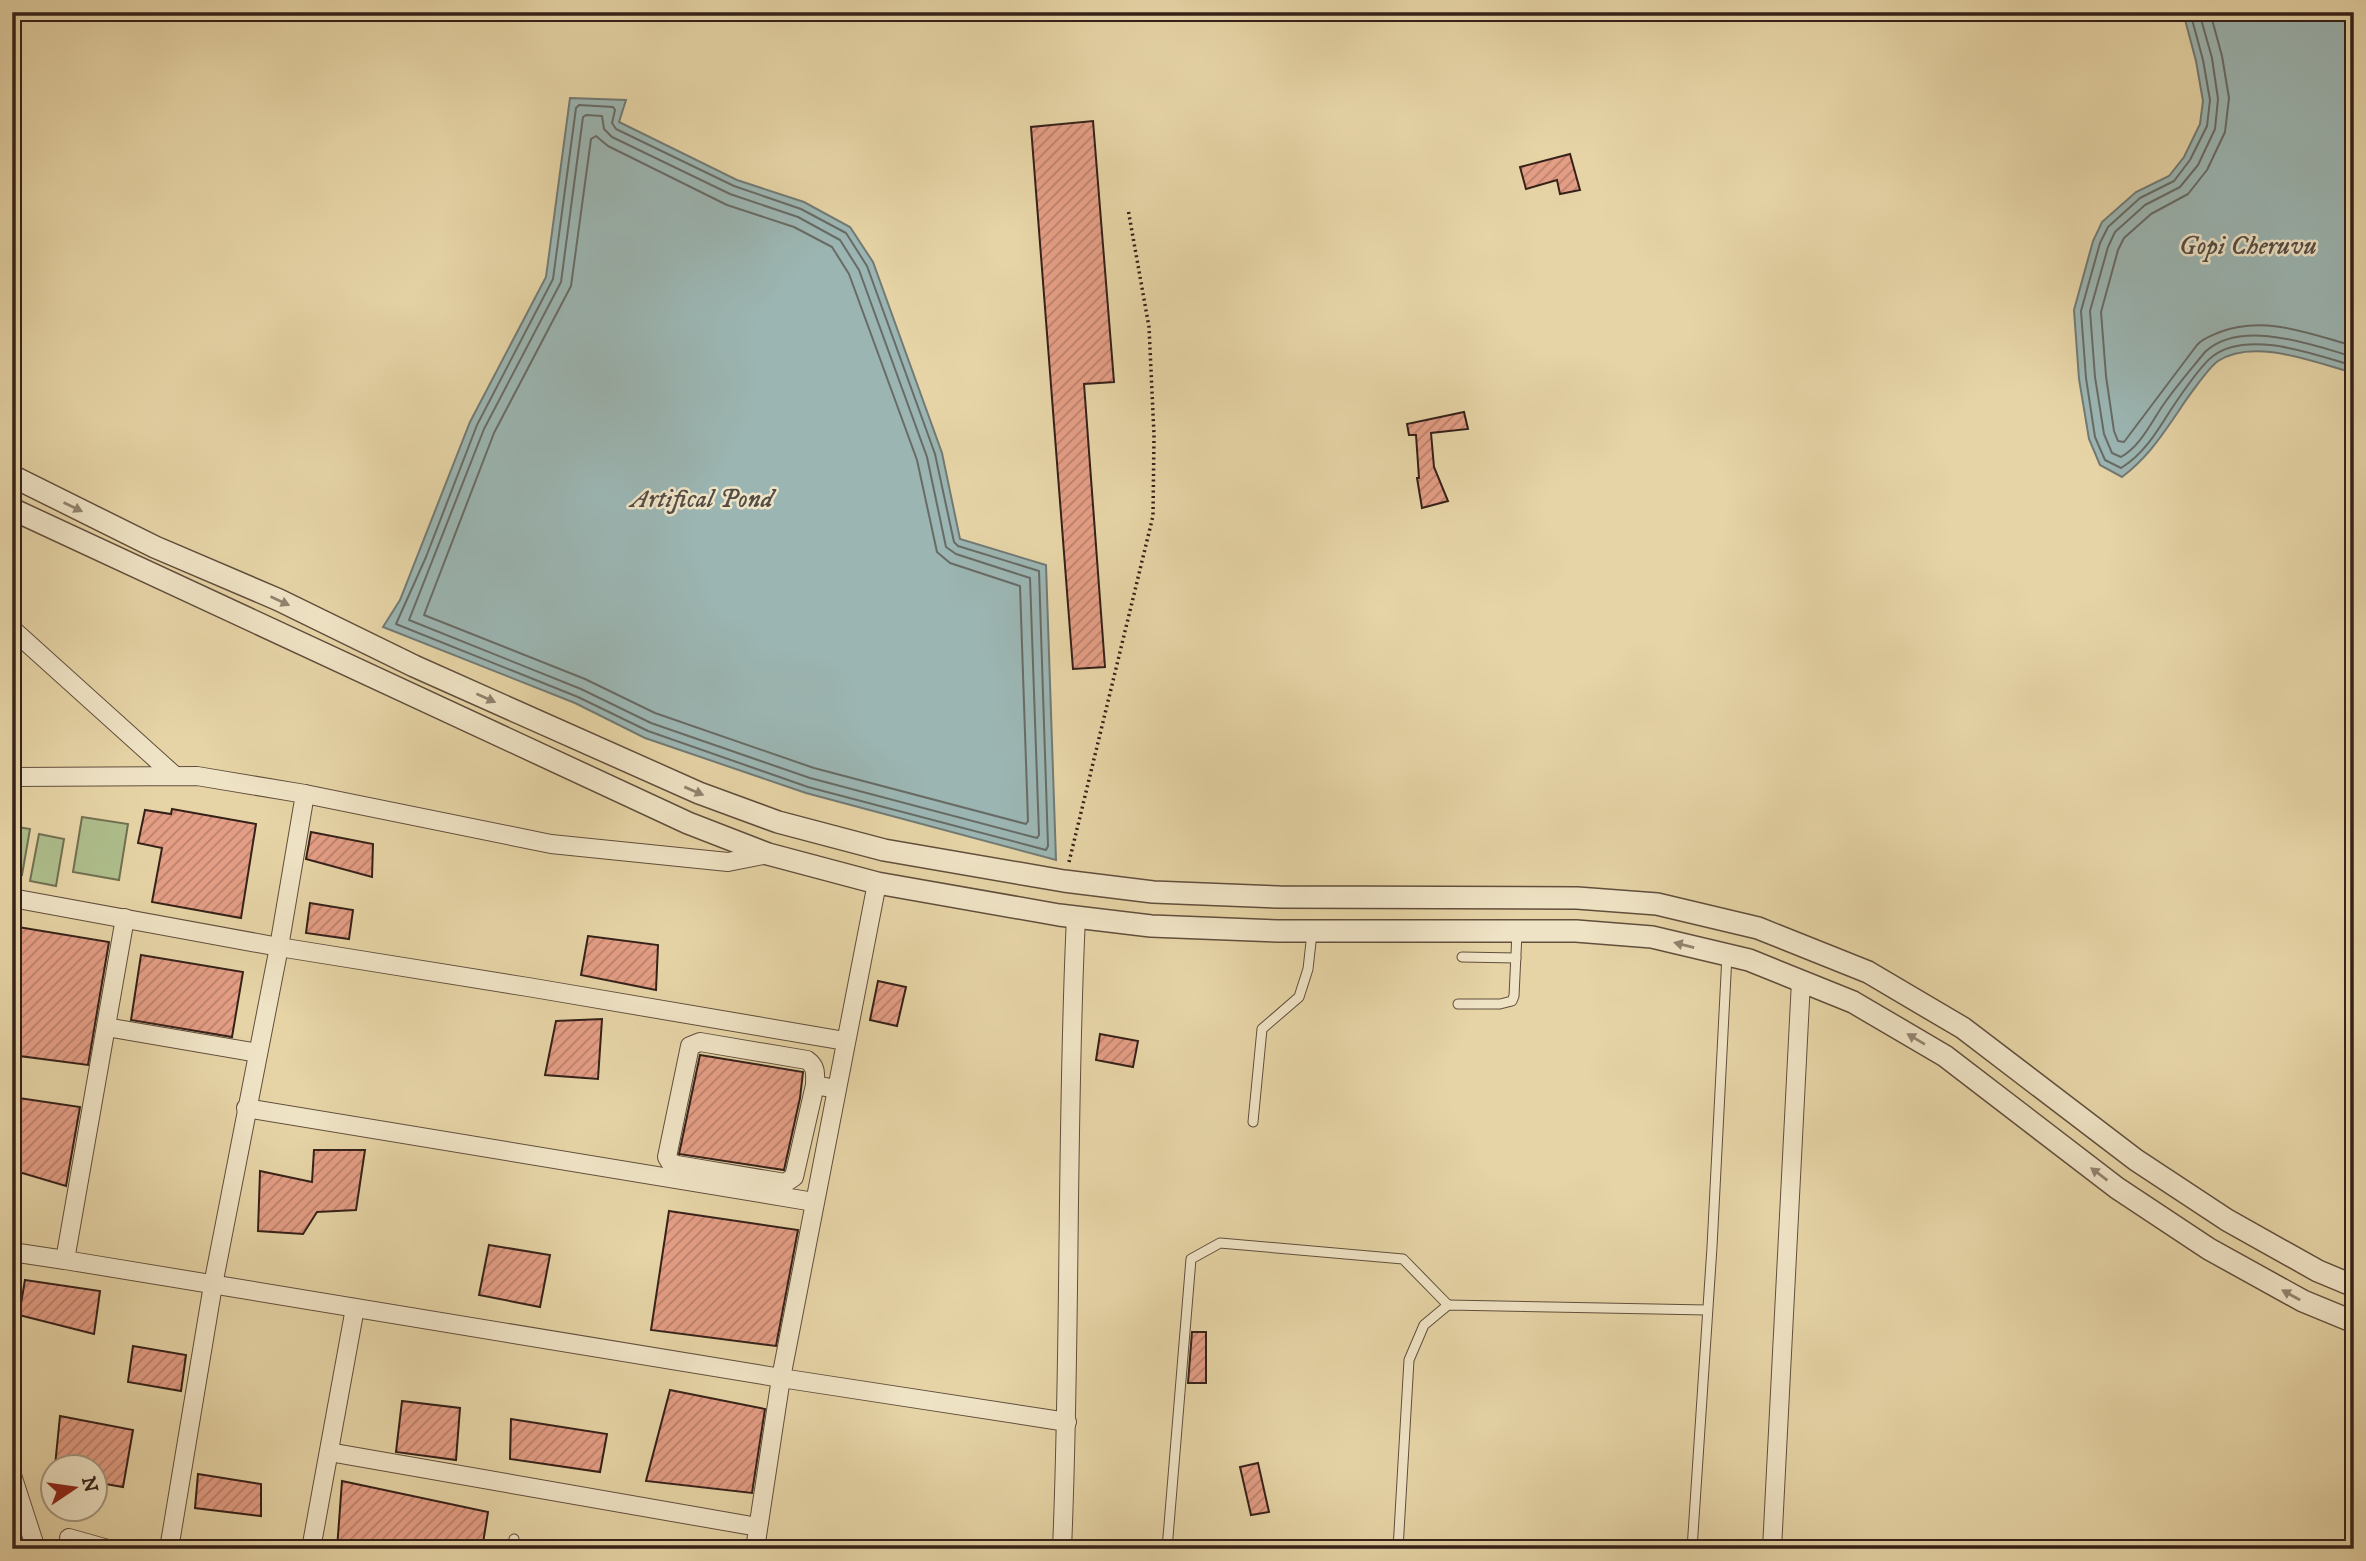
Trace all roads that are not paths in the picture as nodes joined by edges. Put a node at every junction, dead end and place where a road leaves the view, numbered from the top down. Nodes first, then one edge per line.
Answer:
1 (12, 477) edge
2 (12, 509) edge
3 (12, 629) edge
4 (175, 776) junction
5 (12, 777) edge
6 (305, 794) junction
7 (778, 822) junction
8 (768, 854) junction
9 (877, 883) junction
10 (12, 898) edge
11 (1076, 917) junction
12 (125, 918) junction
13 (1730, 921) junction
14 (1312, 931) junction
15 (1517, 931) junction
16 (279, 947) junction
17 (1727, 955) junction
18 (1462, 957) dead end
19 (1516, 958) junction
20 (1801, 981) junction
21 (1458, 1004) dead end
22 (106, 1027) junction
23 (845, 1041) junction
24 (258, 1053) junction
25 (815, 1085) junction
26 (836, 1089) junction
27 (246, 1108) junction
28 (1252, 1122) dead end
29 (800, 1153) junction
30 (823, 1156) junction
31 (814, 1202) junction
32 (12, 1252) edge
33 (65, 1260) junction
34 (213, 1284) junction
35 (2354, 1286) edge
36 (1448, 1305) junction
37 (355, 1308) junction
38 (1707, 1310) junction
39 (2354, 1322) edge
40 (781, 1378) junction
41 (1067, 1422) junction
42 (329, 1452) junction
43 (12, 1475) edge
44 (17, 1506) edge
45 (758, 1527) junction
46 (69, 1538) dead end
47 (36, 1549) edge
48 (108, 1549) edge
49 (169, 1549) edge
50 (311, 1549) edge
51 (754, 1549) edge
52 (1062, 1549) edge
53 (1167, 1549) edge
54 (1398, 1549) edge
55 (1692, 1549) edge
56 (1772, 1549) edge

1 -> 7 street
2 - 8 street
3 - 4 street
4 - 5 street
4 - 6 street
6 - 8 street
6 - 16 street
7 - 8 street
7 - 13 street
8 - 9 street
9 - 11 street
9 - 23 street
10 - 12 street
11 - 14 street
11 - 41 street
12 - 16 street
12 - 22 street
13 - 17 street
13 - 35 street
14 - 15 street
14 - 28 lane
17 -> 15 street
15 - 19 lane
16 - 23 street
16 - 24 street
17 - 20 street
17 - 38 lane
18 - 19 lane
19 - 21 lane
39 -> 20 street
20 - 56 street
22 - 24 street
22 - 33 street
23 - 26 street
24 - 27 street
25 - 26 street
25 - 29 street
25 - 29 street
26 - 30 street
27 - 31 street
27 - 34 street
29 - 30 street
30 - 31 street
31 - 40 street
32 - 33 street
33 - 34 street
34 - 37 street
34 - 49 street
36 - 38 lane
36 - 53 lane
36 - 54 lane
37 - 40 street
37 - 42 street
38 - 55 lane
40 - 41 street
40 - 45 street
41 - 52 street
42 - 45 street
42 - 50 street
43 - 44 street
44 - 47 street
45 - 51 street
46 - 48 street

